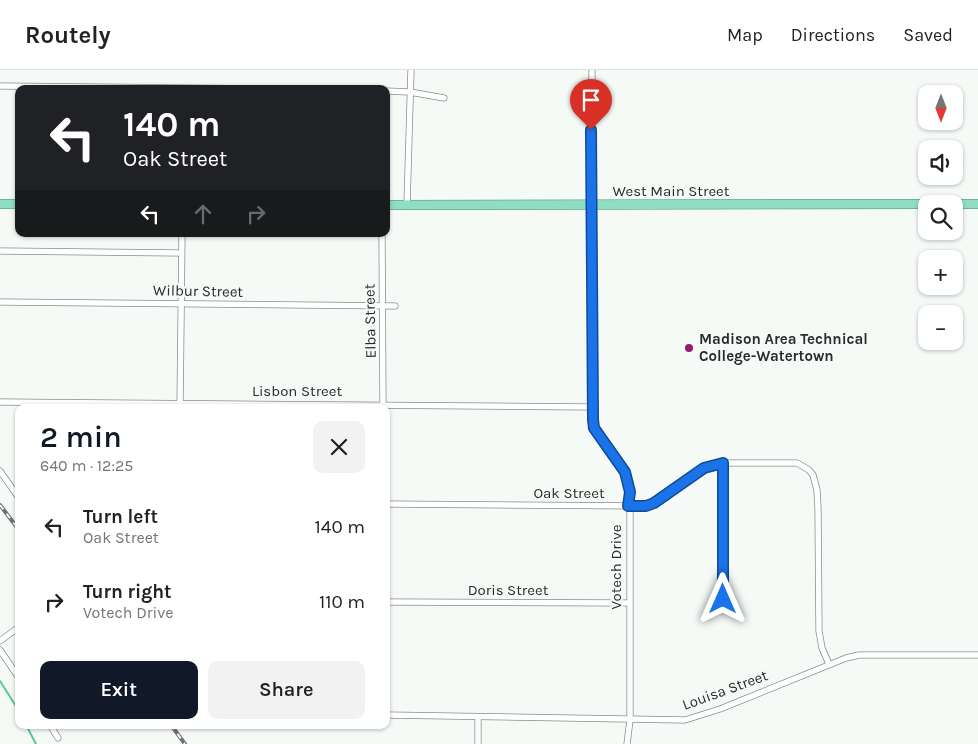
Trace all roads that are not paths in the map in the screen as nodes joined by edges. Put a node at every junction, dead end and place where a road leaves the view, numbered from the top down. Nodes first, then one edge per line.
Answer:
1 (411, 70) edge
2 (592, 70) edge
3 (0, 86) edge
4 (15, 86) edge
5 (390, 91) edge
6 (410, 92) junction
7 (444, 98) dead end
8 (0, 204) edge
9 (15, 204) edge
10 (918, 204) edge
11 (963, 204) edge
12 (978, 204) edge
13 (390, 205) edge
14 (407, 205) junction
15 (590, 205) junction
16 (182, 237) edge
17 (382, 237) edge
18 (0, 251) edge
19 (181, 253) junction
20 (0, 302) edge
21 (180, 303) junction
22 (383, 306) junction
23 (395, 306) dead end
24 (0, 402) edge
25 (90, 404) edge
26 (180, 404) edge
27 (383, 404) edge
28 (390, 406) edge
29 (593, 406) junction
30 (723, 463) junction
31 (0, 471) edge
32 (15, 492) edge
33 (390, 504) edge
34 (628, 506) junction
35 (723, 599) dead end
36 (390, 602) edge
37 (629, 603) junction
38 (15, 630) edge
39 (0, 641) edge
40 (0, 650) edge
41 (978, 655) edge
42 (828, 664) junction
43 (15, 672) edge
44 (390, 715) edge
45 (478, 717) junction
46 (630, 720) junction
47 (52, 729) edge
48 (58, 738) dead end
49 (478, 744) edge
50 (627, 744) edge

1 - 6 street
2 - 15 street, Votech Drive
3 - 4 street
5 - 6 street
6 - 7 street
6 - 14 street
8 - 9 main road
10 - 15 main road, West Main Street
11 - 12 main road
13 - 14 main road, West Main Street
14 - 15 main road, West Main Street
15 - 29 street, Votech Drive
16 - 19 street
17 - 22 street, Elba Street
18 - 19 street
19 - 21 street
20 - 21 street, Wilbur Street
21 - 22 street, Wilbur Street
21 - 26 street
22 - 23 street, Wilbur Street
22 - 27 street, Elba Street
24 - 25 street, Lisbon Street
28 - 29 street, Lisbon Street
29 - 34 street, Votech Drive
30 - 34 street, Oak Street
30 - 35 street
30 - 42 street, Oak Street
31 - 32 street
33 - 34 street, Oak Street
34 - 37 street, Votech Drive
36 - 37 street, Doris Street
37 - 46 street, Votech Drive
38 - 39 street
40 - 43 street
41 - 42 street, Louisa Street
42 - 46 street, Louisa Street
44 - 45 street, Louisa Street
45 - 46 street, Louisa Street
45 - 49 street
46 - 50 street, Votech Drive
47 - 48 street

